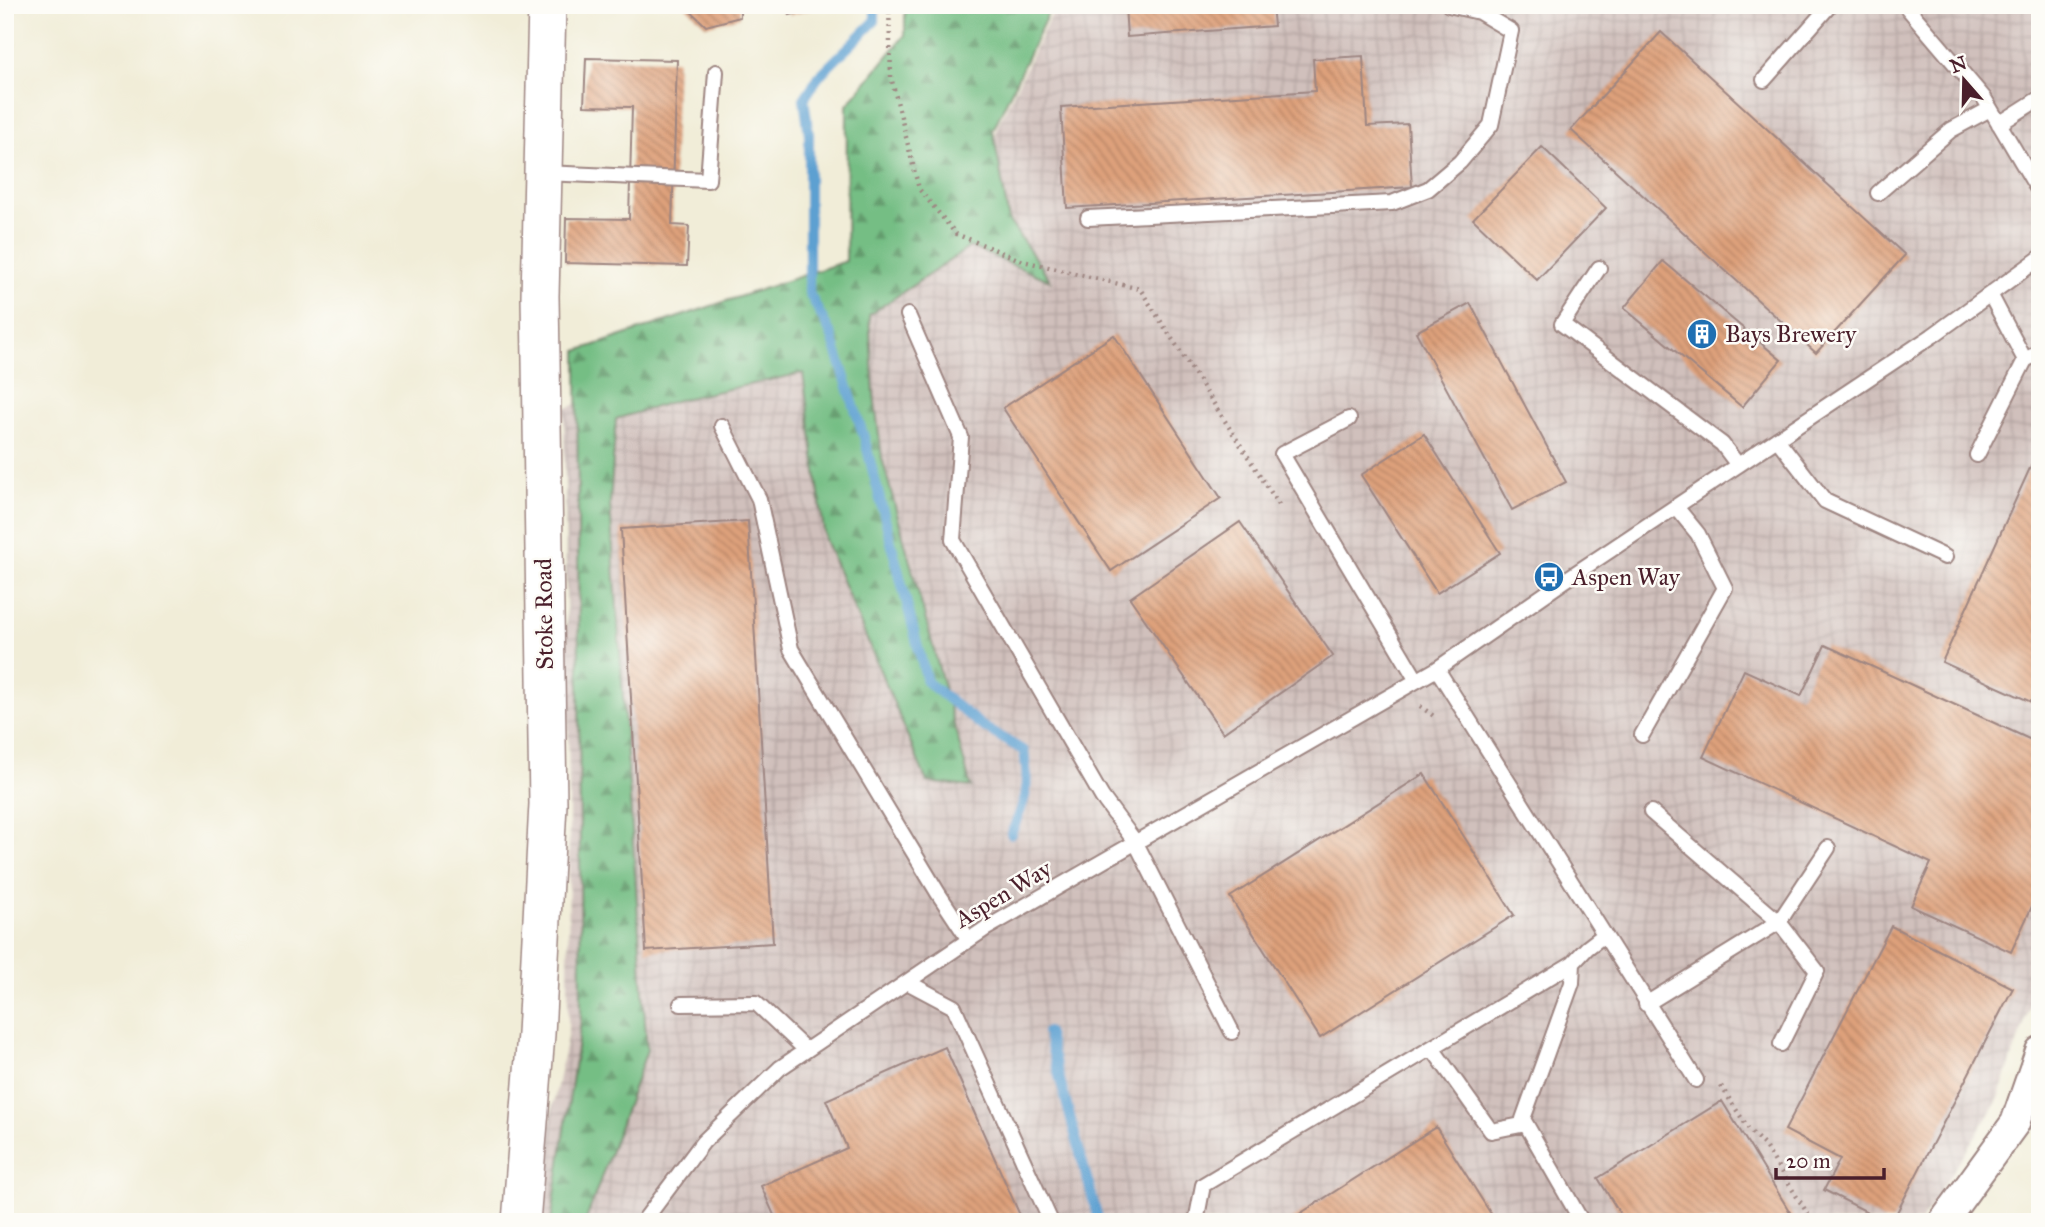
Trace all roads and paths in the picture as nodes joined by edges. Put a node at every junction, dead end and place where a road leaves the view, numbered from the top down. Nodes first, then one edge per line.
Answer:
1 (547, 5) edge
2 (889, 5) edge
3 (1449, 5) edge
4 (1829, 5) edge
5 (1905, 5) edge
6 (716, 72) dead end
7 (1764, 80) dead end
8 (2040, 98) edge
9 (1990, 108) junction
10 (1999, 124) junction
11 (542, 173) junction
12 (1878, 193) dead end
13 (2040, 193) edge
14 (1088, 218) dead end
15 (2040, 258) edge
16 (1599, 268) dead end
17 (1990, 294) junction
18 (908, 315) dead end
19 (2040, 352) edge
20 (2025, 360) junction
21 (1349, 419) dead end
22 (722, 426) dead end
23 (1777, 439) junction
24 (1977, 456) dead end
25 (1738, 465) junction
26 (1676, 506) junction
27 (1282, 510) dead end
28 (1945, 557) dead end
29 (1437, 669) junction
30 (1416, 679) junction
31 (1642, 735) dead end
32 (1651, 812) dead end
33 (1136, 843) junction
34 (1828, 848) dead end
35 (1779, 922) junction
36 (1604, 935) junction
37 (970, 940) junction
38 (1573, 963) junction
39 (907, 982) junction
40 (681, 1004) dead end
41 (1646, 1004) junction
42 (1232, 1032) dead end
43 (1780, 1044) dead end
44 (1432, 1048) junction
45 (806, 1049) junction
46 (2040, 1051) edge
47 (1696, 1080) dead end
48 (1526, 1124) junction
49 (521, 1222) edge
50 (643, 1222) edge
51 (1051, 1222) edge
52 (1196, 1222) edge
53 (1582, 1222) edge
54 (1943, 1222) edge

1 - 11 street, Stoke Road
2 - 27 path
3 - 14 lane
4 - 7 lane
5 - 9 lane
6 - 11 lane
8 - 10 lane
9 - 10 lane
9 - 12 lane
10 - 13 lane
11 - 49 street, Stoke Road
15 - 17 lane, Aspen Way
16 - 25 lane
17 - 20 lane
17 - 23 lane, Aspen Way
18 - 33 lane
19 - 20 lane
20 - 24 lane
21 - 30 lane
22 - 37 lane
23 - 25 lane, Aspen Way
23 - 28 lane
25 - 26 lane, Aspen Way
26 - 29 lane, Aspen Way
26 - 31 lane
29 - 30 lane, Aspen Way
29 - 36 lane
30 - 33 lane, Aspen Way
32 - 35 lane
33 - 37 lane, Aspen Way
33 - 42 lane
34 - 35 lane
35 - 41 lane
35 - 43 lane
36 - 38 lane
36 - 41 lane
37 - 39 lane, Aspen Way
38 - 44 lane
38 - 48 lane
39 - 45 lane, Aspen Way
39 - 51 lane
40 - 45 lane
41 - 47 lane
44 - 48 lane
44 - 52 lane
45 - 50 lane, Aspen Way
46 - 54 street
48 - 53 lane

